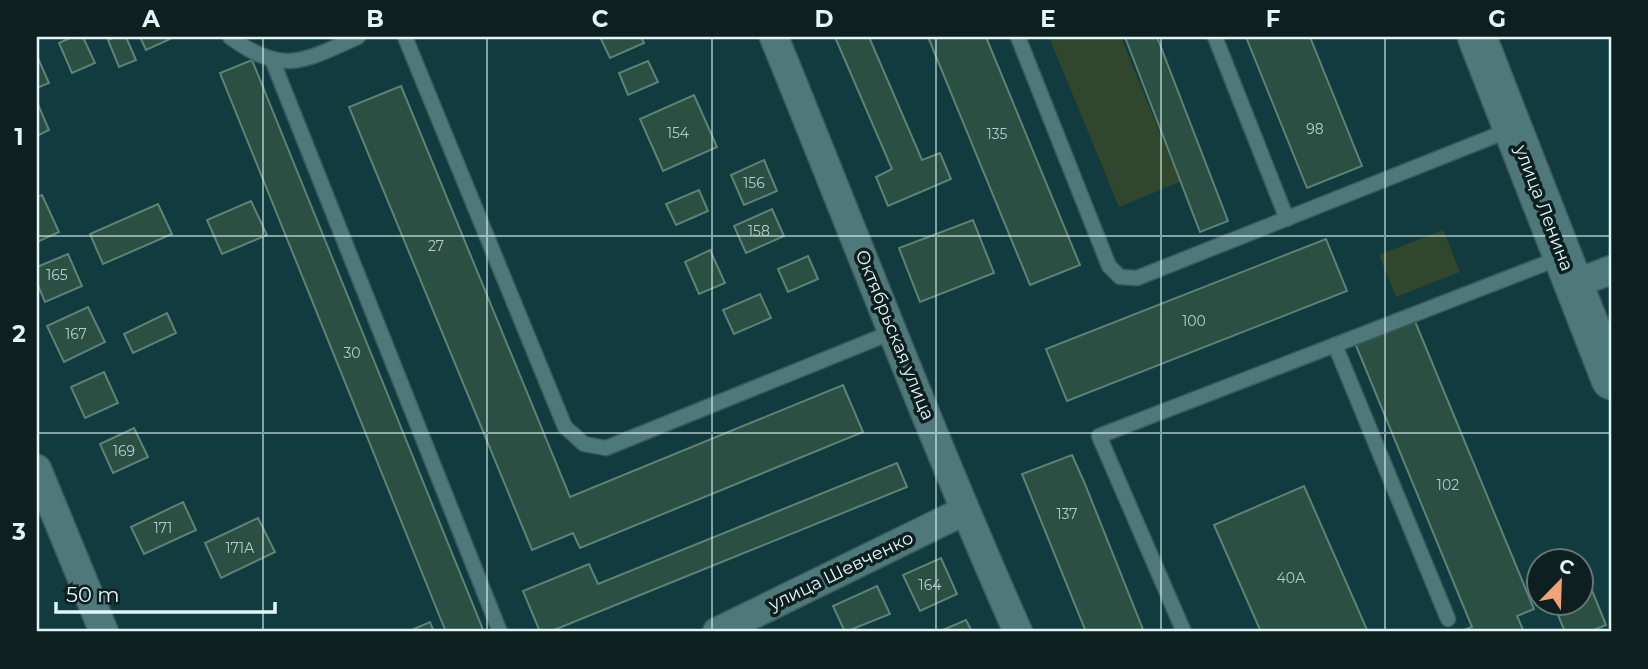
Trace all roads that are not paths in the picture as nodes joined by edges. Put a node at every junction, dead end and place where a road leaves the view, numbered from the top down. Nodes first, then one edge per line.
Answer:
1 (230, 37) edge
2 (358, 37) edge
3 (405, 37) edge
4 (774, 37) edge
5 (1018, 37) edge
6 (1215, 37) edge
7 (1478, 37) edge
8 (273, 62) junction
9 (1513, 129) junction
10 (1287, 219) junction
11 (1568, 270) junction
12 (1611, 270) edge
13 (895, 331) junction
14 (1335, 345) junction
15 (1611, 380) edge
16 (37, 469) edge
17 (964, 511) junction
18 (1448, 619) dead end
19 (104, 632) edge
20 (500, 632) edge
21 (717, 632) edge
22 (1018, 632) edge
23 (1184, 632) edge

1 - 8 lane
2 - 8 lane
3 - 13 lane
4 - 13 street, Октябрьская улица
5 - 10 lane
6 - 10 lane
7 - 9 street, улица Ленина
8 - 20 lane
9 - 10 lane
9 - 11 street, улица Ленина
11 - 12 street
11 - 14 lane
11 - 15 street, улица Ленина
13 - 17 street, Октябрьская улица
14 - 18 lane
14 - 23 lane
16 - 19 street
17 - 21 street, улица Шевченко
17 - 22 street, Октябрьская улица

